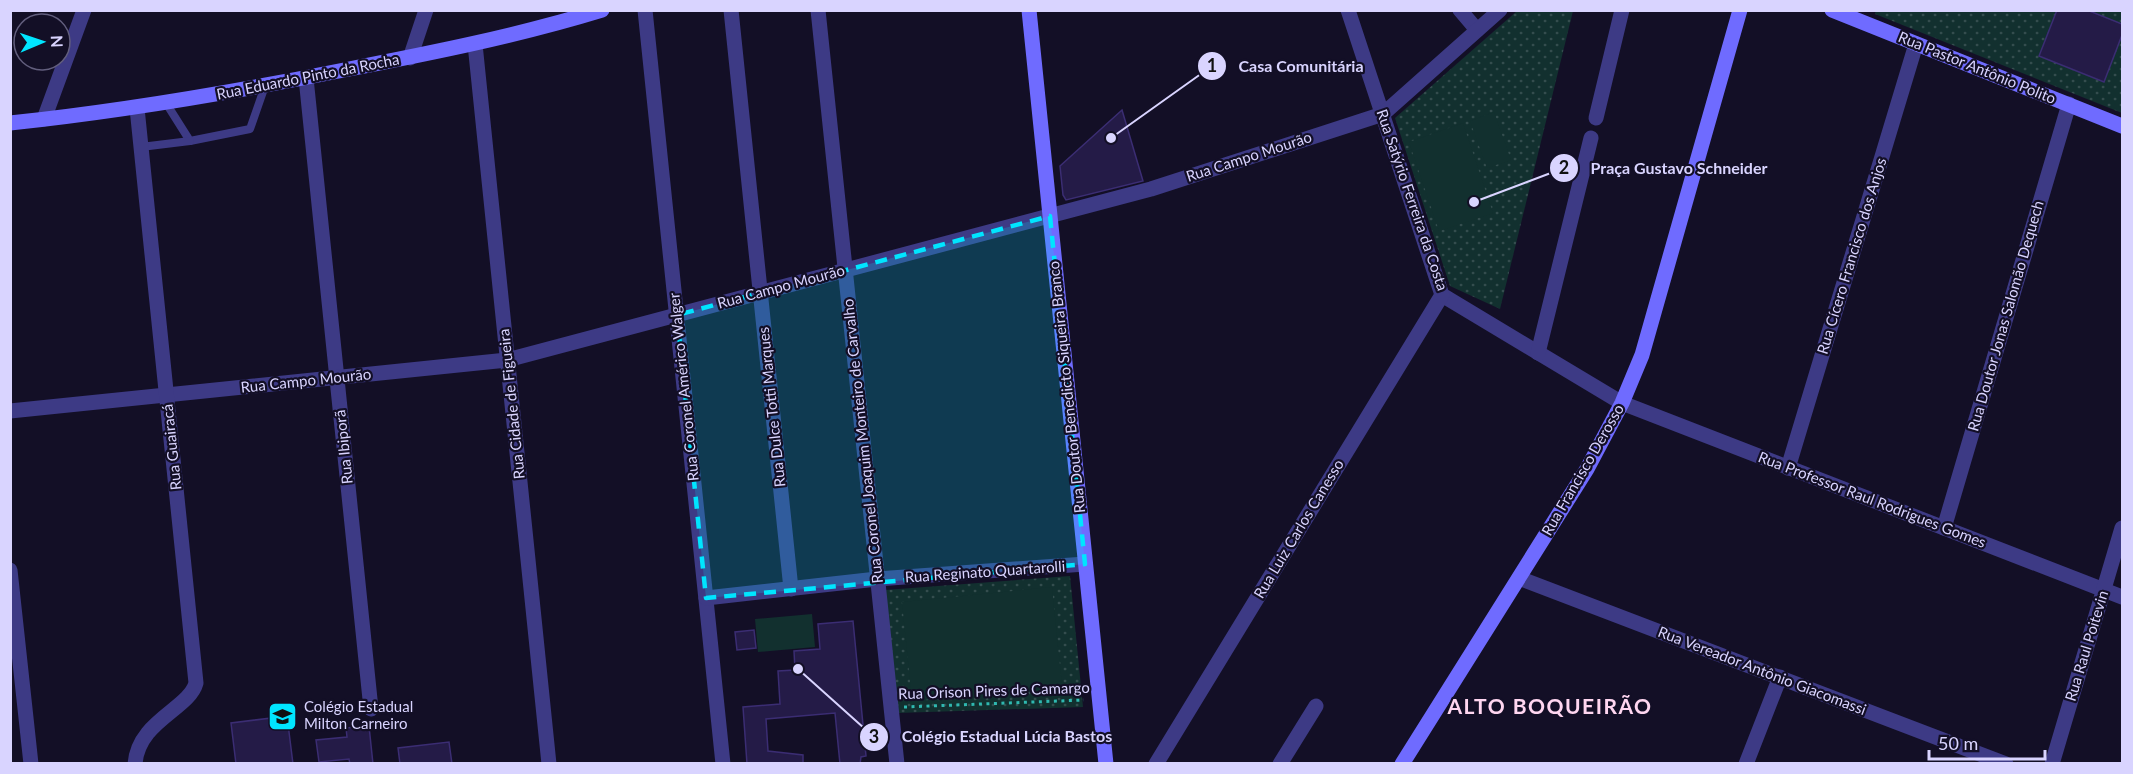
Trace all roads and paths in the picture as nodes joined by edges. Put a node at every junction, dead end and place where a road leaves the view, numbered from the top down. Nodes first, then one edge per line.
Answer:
1 (84, 10) edge
2 (426, 10) edge
3 (602, 10) edge
4 (645, 10) edge
5 (731, 10) edge
6 (818, 10) edge
7 (1029, 10) edge
8 (1348, 10) edge
9 (1460, 10) edge
10 (1500, 10) edge
11 (1622, 10) edge
12 (1740, 10) edge
13 (1832, 10) edge
14 (1478, 30) junction
15 (475, 44) junction
16 (1916, 44) junction
17 (410, 58) junction
18 (306, 78) junction
19 (265, 86) junction
20 (166, 103) junction
21 (2069, 104) junction
22 (137, 108) junction
23 (1383, 114) junction
24 (1596, 118) dead end
25 (44, 119) junction
26 (10, 123) edge
27 (2122, 126) edge
28 (1591, 138) dead end
29 (190, 141) junction
30 (141, 147) junction
31 (1050, 216) junction
32 (845, 270) junction
33 (760, 293) junction
34 (1442, 295) junction
35 (677, 315) junction
36 (1538, 353) junction
37 (507, 360) junction
38 (337, 378) junction
39 (166, 395) junction
40 (1622, 403) junction
41 (10, 411) edge
42 (1788, 468) junction
43 (1944, 528) junction
44 (2122, 528) edge
45 (1085, 564) junction
46 (10, 570) edge
47 (1519, 578) junction
48 (877, 579) junction
49 (791, 589) junction
50 (2104, 590) junction
51 (2122, 597) edge
52 (706, 598) junction
53 (1780, 677) junction
54 (1099, 699) junction
55 (1316, 706) dead end
56 (891, 707) junction
57 (371, 709) dead end
58 (31, 764) edge
59 (135, 764) edge
60 (549, 764) edge
61 (723, 764) edge
62 (897, 764) edge
63 (1106, 764) edge
64 (1156, 764) edge
65 (1280, 764) edge
66 (1402, 764) edge
67 (1746, 764) edge
68 (2006, 764) edge
69 (2052, 764) edge

1 - 25 street
2 - 17 street
3 - 15 street, Rua Eduardo Pinto da Rocha
4 - 35 street, Rua Coronel Américo Walger
5 - 33 street, Rua Dulce Totti Marques
6 - 32 street, Rua Coronel Joaquim Monteiro de Carvalho
7 - 31 street, Rua Doutor Benedicto Siqueira Branco
8 - 23 street, Rua Satýrio Ferreira da Costa
9 - 14 street
10 - 14 street, Rua Campo Mourão
11 - 24 street
12 - 40 street, Rua Francisco Derosso
13 - 16 street, Rua Pastor Antônio Polito
14 - 23 street, Rua Campo Mourão
15 - 17 street, Rua Eduardo Pinto da Rocha
15 - 37 street, Rua Cidade de Figueira
16 - 21 street, Rua Pastor Antônio Polito
16 - 42 street, Rua Cícero Francisco dos Anjos
17 - 18 street, Rua Eduardo Pinto da Rocha
18 - 19 street, Rua Eduardo Pinto da Rocha
18 - 38 street, Rua Ibiporã
19 - 20 street, Rua Eduardo Pinto da Rocha
19 - 29 lane
20 - 22 street, Rua Eduardo Pinto da Rocha
20 - 29 lane
21 - 27 street, Rua Pastor Antônio Polito
21 - 43 street, Rua Doutor Jonas Salomão Dequech
22 - 25 street, Rua Eduardo Pinto da Rocha
22 - 30 street, Rua Guairacá
23 - 31 street, Rua Campo Mourão
23 - 34 street, Rua Satýrio Ferreira da Costa
25 - 26 street, Rua Eduardo Pinto da Rocha
28 - 36 street
29 - 30 lane
30 - 39 street, Rua Guairacá
31 - 32 street, Rua Campo Mourão
31 - 45 street, Rua Doutor Benedicto Siqueira Branco
32 - 33 street, Rua Campo Mourão
32 - 48 street, Rua Coronel Joaquim Monteiro de Carvalho
33 - 35 street, Rua Campo Mourão
33 - 49 street, Rua Dulce Totti Marques
34 - 36 street, Rua Satýrio Ferreira da Costa
34 - 64 street, Rua Luiz Carlos Canesso
35 - 37 street, Rua Campo Mourão
35 - 52 street, Rua Coronel Américo Walger
36 - 40 street, Rua Satýrio Ferreira da Costa
37 - 38 street, Rua Campo Mourão
37 - 60 street, Rua Cidade de Figueira
38 - 39 street, Rua Campo Mourão
38 - 57 street, Rua Ibiporã
39 - 41 street, Rua Campo Mourão
39 - 59 street, Rua Guairacá
40 - 42 street, Rua Professor Raul Rodrigues Gomes
40 - 47 street, Rua Francisco Derosso
42 - 43 street, Rua Professor Raul Rodrigues Gomes
43 - 50 street, Rua Professor Raul Rodrigues Gomes
44 - 50 street, Rua Raul Poitevin
45 - 48 street, Rua Reginato Quartarolli
45 - 54 street, Rua Doutor Benedicto Siqueira Branco
46 - 58 street
47 - 53 street, Rua Vereador Antônio Giacomassi
47 - 66 street, Rua Francisco Derosso
48 - 49 street, Rua Reginato Quartarolli
48 - 56 street, Rua Coronel Joaquim Monteiro de Carvalho
49 - 52 street, Rua Reginato Quartarolli
50 - 51 street, Rua Professor Raul Rodrigues Gomes
50 - 69 street, Rua Raul Poitevin
52 - 61 street, Rua Coronel Américo Walger
53 - 67 street
53 - 68 street, Rua Vereador Antônio Giacomassi
54 - 56 path, Rua Orison Pires de Camargo
54 - 63 street, Rua Doutor Benedicto Siqueira Branco
55 - 65 street
56 - 62 street, Rua Coronel Joaquim Monteiro de Carvalho

